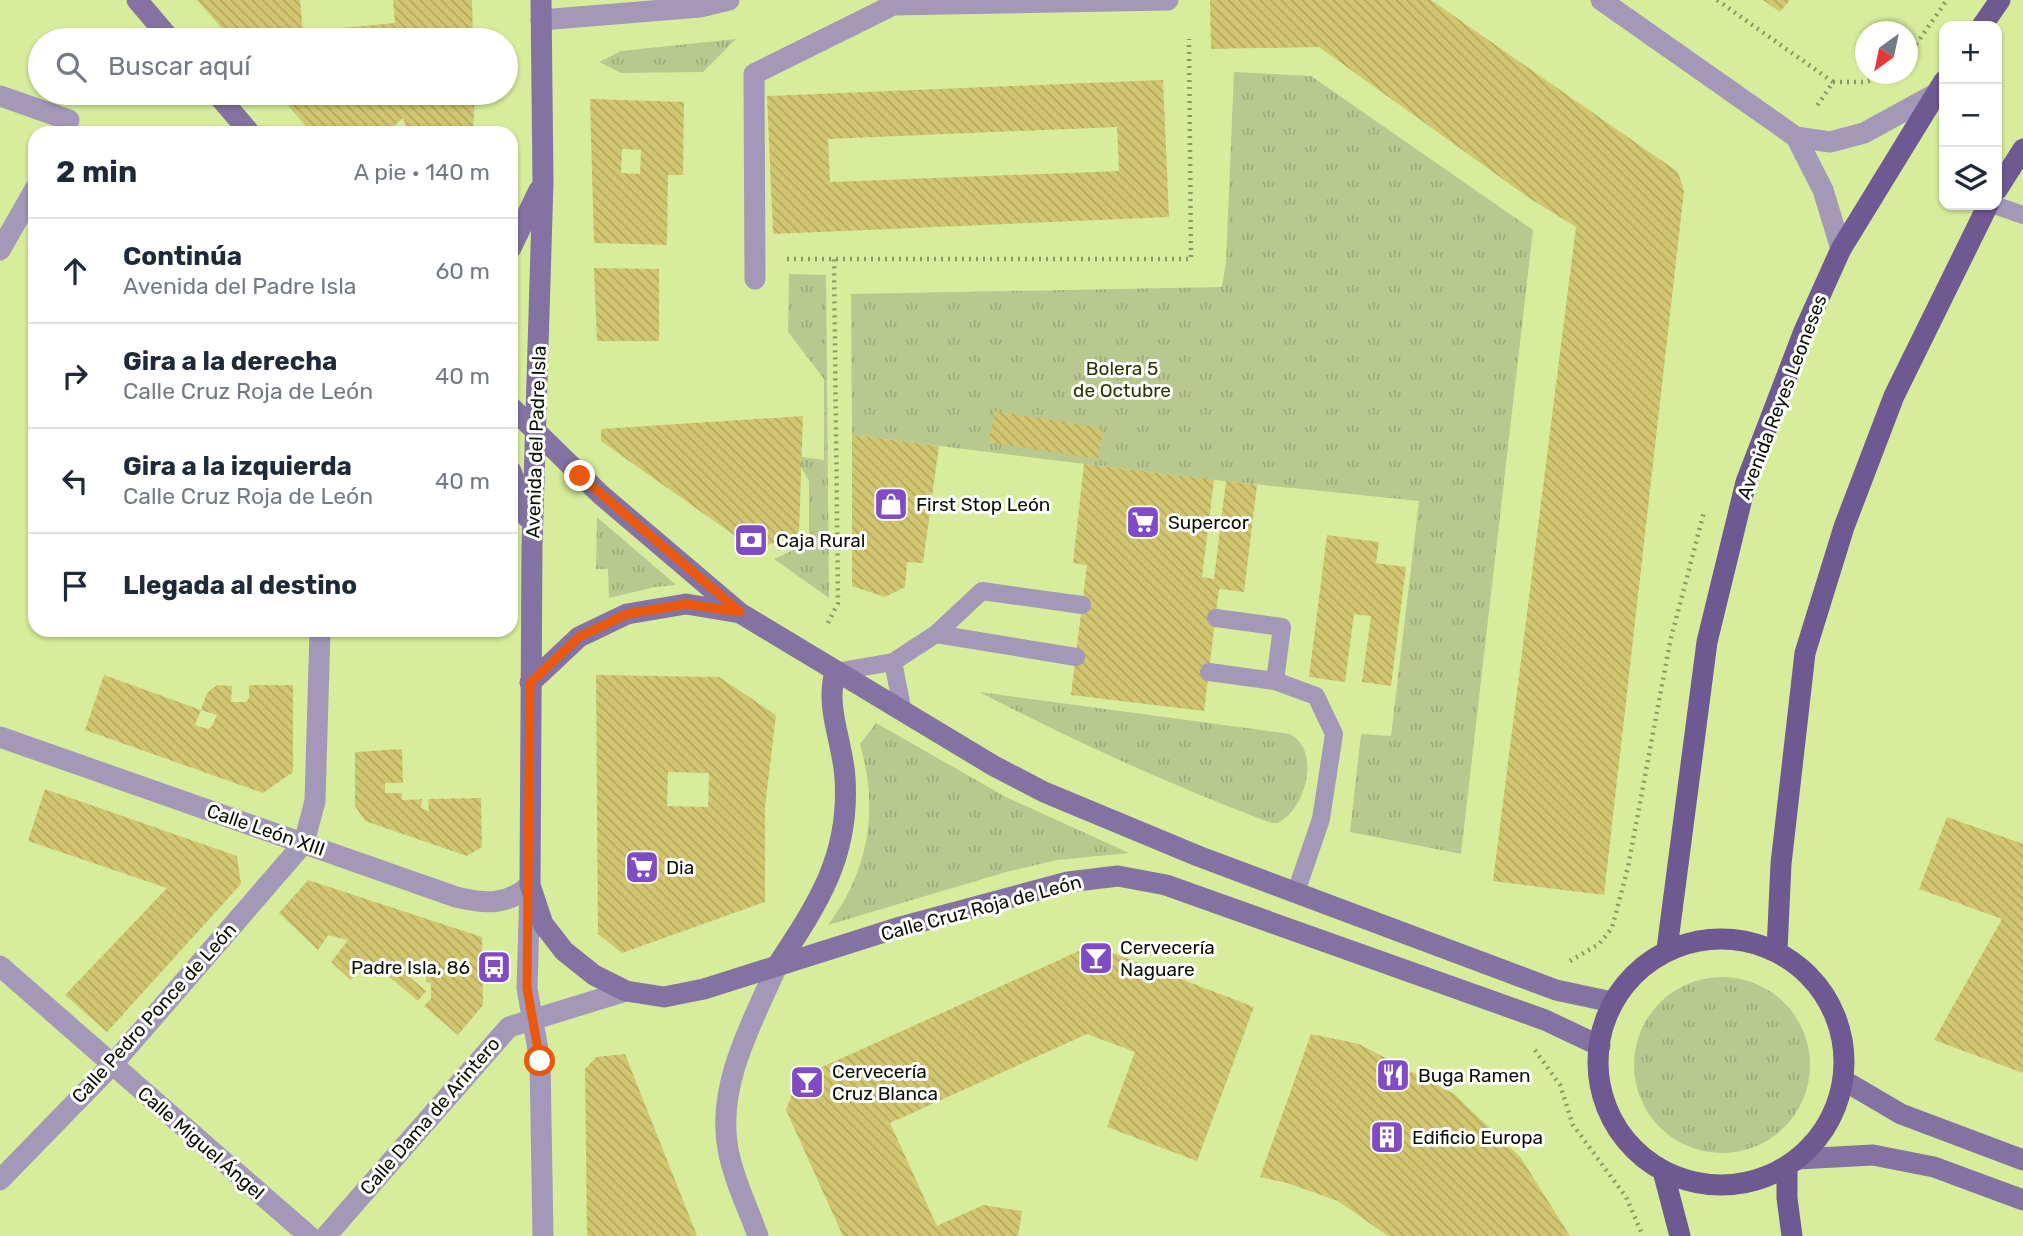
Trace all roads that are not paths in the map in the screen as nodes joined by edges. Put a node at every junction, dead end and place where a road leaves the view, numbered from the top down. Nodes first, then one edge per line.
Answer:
1 (137, 0) edge
2 (729, 0) edge
3 (1168, 0) edge
4 (1601, 0) edge
5 (2000, 0) edge
6 (541, 10) edge
7 (1985, 21) edge
8 (161, 28) edge
9 (1939, 88) edge
10 (1939, 89) edge
11 (0, 96) edge
12 (226, 105) edge
13 (64, 126) edge
14 (244, 126) edge
15 (1803, 128) junction
16 (2023, 149) edge
17 (543, 182) junction
18 (2002, 182) edge
19 (28, 202) edge
20 (2002, 208) edge
21 (1986, 210) edge
22 (2023, 215) edge
23 (518, 234) edge
24 (1841, 249) junction
25 (0, 250) edge
26 (755, 279) dead end
27 (518, 414) edge
28 (536, 431) junction
29 (518, 491) edge
30 (532, 546) junction
31 (1082, 605) dead end
32 (740, 612) junction
33 (1216, 618) dead end
34 (936, 634) junction
35 (320, 637) edge
36 (1076, 657) dead end
37 (893, 662) junction
38 (1209, 672) dead end
39 (835, 673) junction
40 (1275, 681) junction
41 (530, 683) junction
42 (903, 712) junction
43 (0, 737) edge
44 (303, 843) junction
45 (530, 885) junction
46 (1296, 892) junction
47 (1667, 949) junction
48 (1777, 950) junction
49 (564, 951) joint
50 (778, 964) junction
51 (0, 966) edge
52 (626, 991) junction
53 (1612, 1002) junction
54 (534, 1017) junction
55 (1600, 1045) junction
56 (112, 1065) junction
57 (1843, 1080) junction
58 (2023, 1160) edge
59 (1793, 1164) junction
60 (1663, 1171) junction
61 (0, 1180) edge
62 (2023, 1200) edge
63 (1680, 1235) edge
64 (309, 1236) edge
65 (326, 1236) edge
66 (543, 1236) edge
67 (758, 1236) edge
68 (1792, 1236) edge

1 - 8 main road
2 - 6 street
3 - 26 street
4 - 15 street
5 - 7 main road
6 - 17 main road, Avenida del Padre Isla
9 - 15 street
10 - 24 main road, Avenida Reyes Leoneses
11 - 13 street
12 - 14 main road
15 - 24 street
16 - 18 main road
17 - 23 main road
17 - 28 main road, Avenida del Padre Isla
19 - 25 street
20 - 22 lane
21 - 48 main road
24 - 47 main road, Avenida Reyes Leoneses
27 - 28 main road
28 - 30 main road, Avenida del Padre Isla
28 - 32 main road
29 - 30 main road
30 - 41 main road, Avenida del Padre Isla
31 - 34 lane
32 - 39 main road
32 - 41 main road
33 - 40 lane
34 - 36 lane
34 - 37 lane
35 - 44 street
37 - 39 lane
37 - 42 lane
38 - 40 lane
39 - 42 main road
39 - 50 main road
40 - 46 lane
41 - 45 main road, Avenida del Padre Isla
42 - 46 main road
43 - 44 street, Calle León XIII
44 - 45 street, Calle León XIII
44 - 56 street, Calle Pedro Ponce de León
45 - 49 main road, Avenida del Padre Isla
45 - 54 street, Avenida del Padre Isla
46 - 53 main road
47 - 48 main road
47 - 53 main road
48 - 57 main road
49 - 52 main road, Calle Cruz Roja de León
50 - 52 main road, Calle Cruz Roja de León
50 - 55 main road, Calle Cruz Roja de León
50 - 67 street
51 - 56 street, Calle Miguel Ángel
52 - 54 street, Calle Dama de Arintero
53 - 55 main road
54 - 65 street, Calle Dama de Arintero
54 - 66 street, Avenida del Padre Isla
55 - 60 main road
56 - 61 street, Calle Pedro Ponce de León
56 - 64 street, Calle Miguel Ángel
57 - 58 main road
57 - 59 main road
59 - 60 main road
59 - 62 main road
59 - 68 main road
60 - 63 main road

